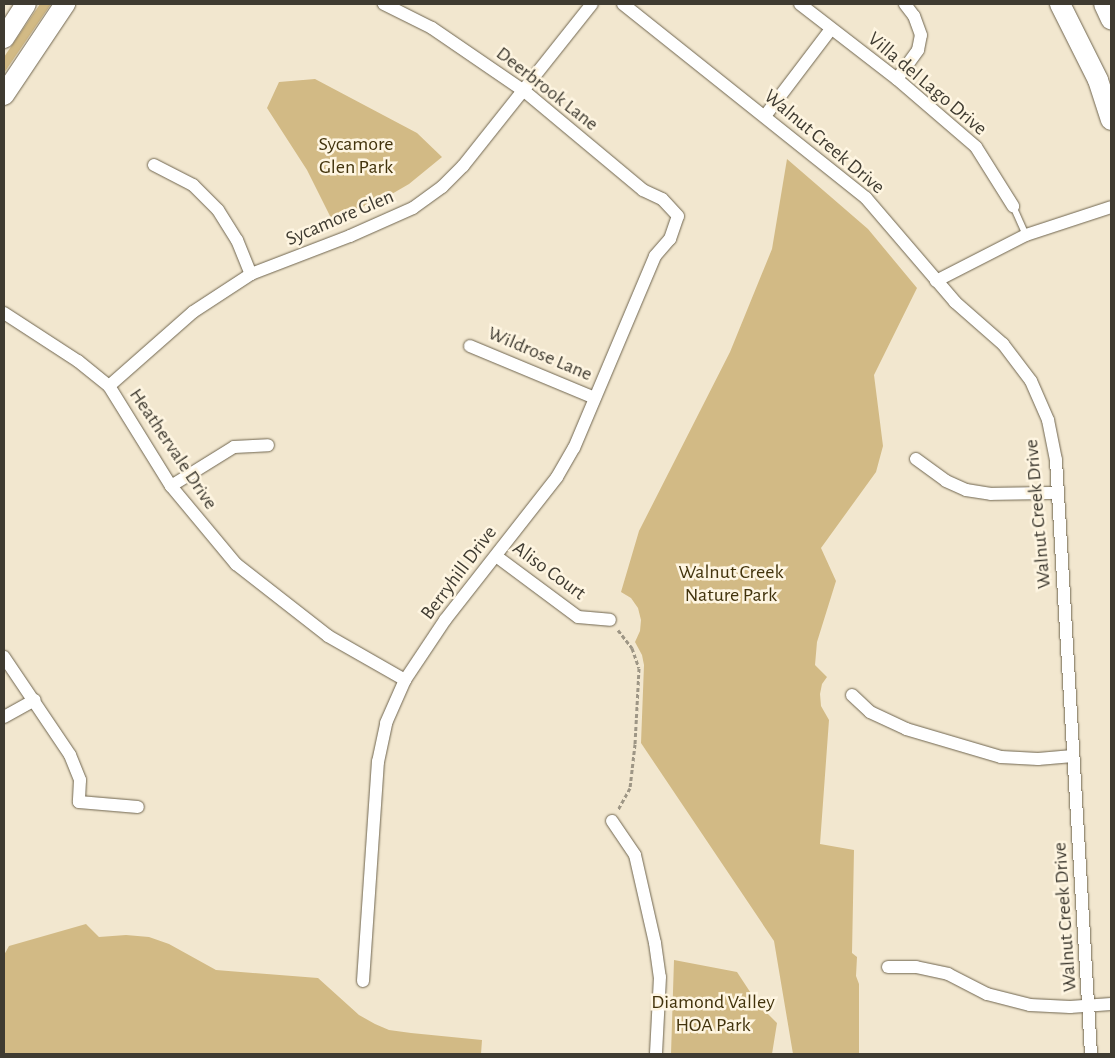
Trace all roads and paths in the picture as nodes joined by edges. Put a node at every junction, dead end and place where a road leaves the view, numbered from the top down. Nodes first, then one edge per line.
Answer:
1 (26, 4) edge
2 (65, 4) edge
3 (384, 4) edge
4 (592, 4) edge
5 (623, 4) edge
6 (800, 4) edge
7 (905, 4) edge
8 (1060, 4) edge
9 (1104, 4) edge
10 (1111, 19) edge
11 (831, 29) junction
12 (4, 38) edge
13 (896, 79) junction
14 (524, 91) junction
15 (4, 94) edge
16 (765, 116) junction
17 (1111, 120) edge
18 (154, 165) dead end
19 (1013, 206) joint
20 (1111, 207) edge
21 (678, 216) joint
22 (1026, 235) junction
23 (251, 274) junction
24 (936, 281) junction
25 (4, 313) edge
26 (470, 346) dead end
27 (109, 386) junction
28 (595, 398) junction
29 (268, 445) dead end
30 (916, 458) dead end
31 (171, 486) junction
32 (1058, 493) junction
33 (496, 556) junction
34 (610, 620) joint
35 (4, 657) edge
36 (406, 680) junction
37 (852, 695) dead end
38 (35, 700) junction
39 (4, 717) edge
40 (1073, 756) junction
41 (138, 807) dead end
42 (612, 821) joint
43 (888, 967) dead end
44 (363, 981) dead end
45 (1111, 1004) edge
46 (1090, 1006) junction
47 (656, 1054) edge
48 (1091, 1054) edge

1 - 12 main road
2 - 15 main road
3 - 14 street, Deerbrook Lane
4 - 14 street, Sycamore Glen
5 - 16 street, Walnut Creek Drive
6 - 11 street, Villa del Lago Drive
7 - 13 street
8 - 17 main road
9 - 10 main road
11 - 13 street, Villa del Lago Drive
11 - 16 street
13 - 19 street, Villa del Lago Drive
14 - 21 street, Deerbrook Lane
14 - 23 street, Sycamore Glen
16 - 24 street, Walnut Creek Drive
18 - 23 street
19 - 22 lane, Villa del Lago Drive
20 - 22 street
21 - 28 street, Berryhill Drive
22 - 24 street
23 - 27 street, Sycamore Glen
24 - 32 street, Walnut Creek Drive
25 - 27 street, Heathervale Drive
26 - 28 street, Wildrose Lane
27 - 31 street, Heathervale Drive
28 - 33 street, Berryhill Drive
29 - 31 street
30 - 32 street
31 - 36 street, Heathervale Drive
32 - 40 street, Walnut Creek Drive
33 - 34 street, Aliso Court
33 - 36 street, Berryhill Drive
34 - 42 path
35 - 38 street
36 - 44 street, Berryhill Drive
37 - 40 street
38 - 39 street
38 - 41 street
40 - 46 street, Walnut Creek Drive
42 - 47 street
43 - 46 street
45 - 46 street
46 - 48 street, Walnut Creek Drive

